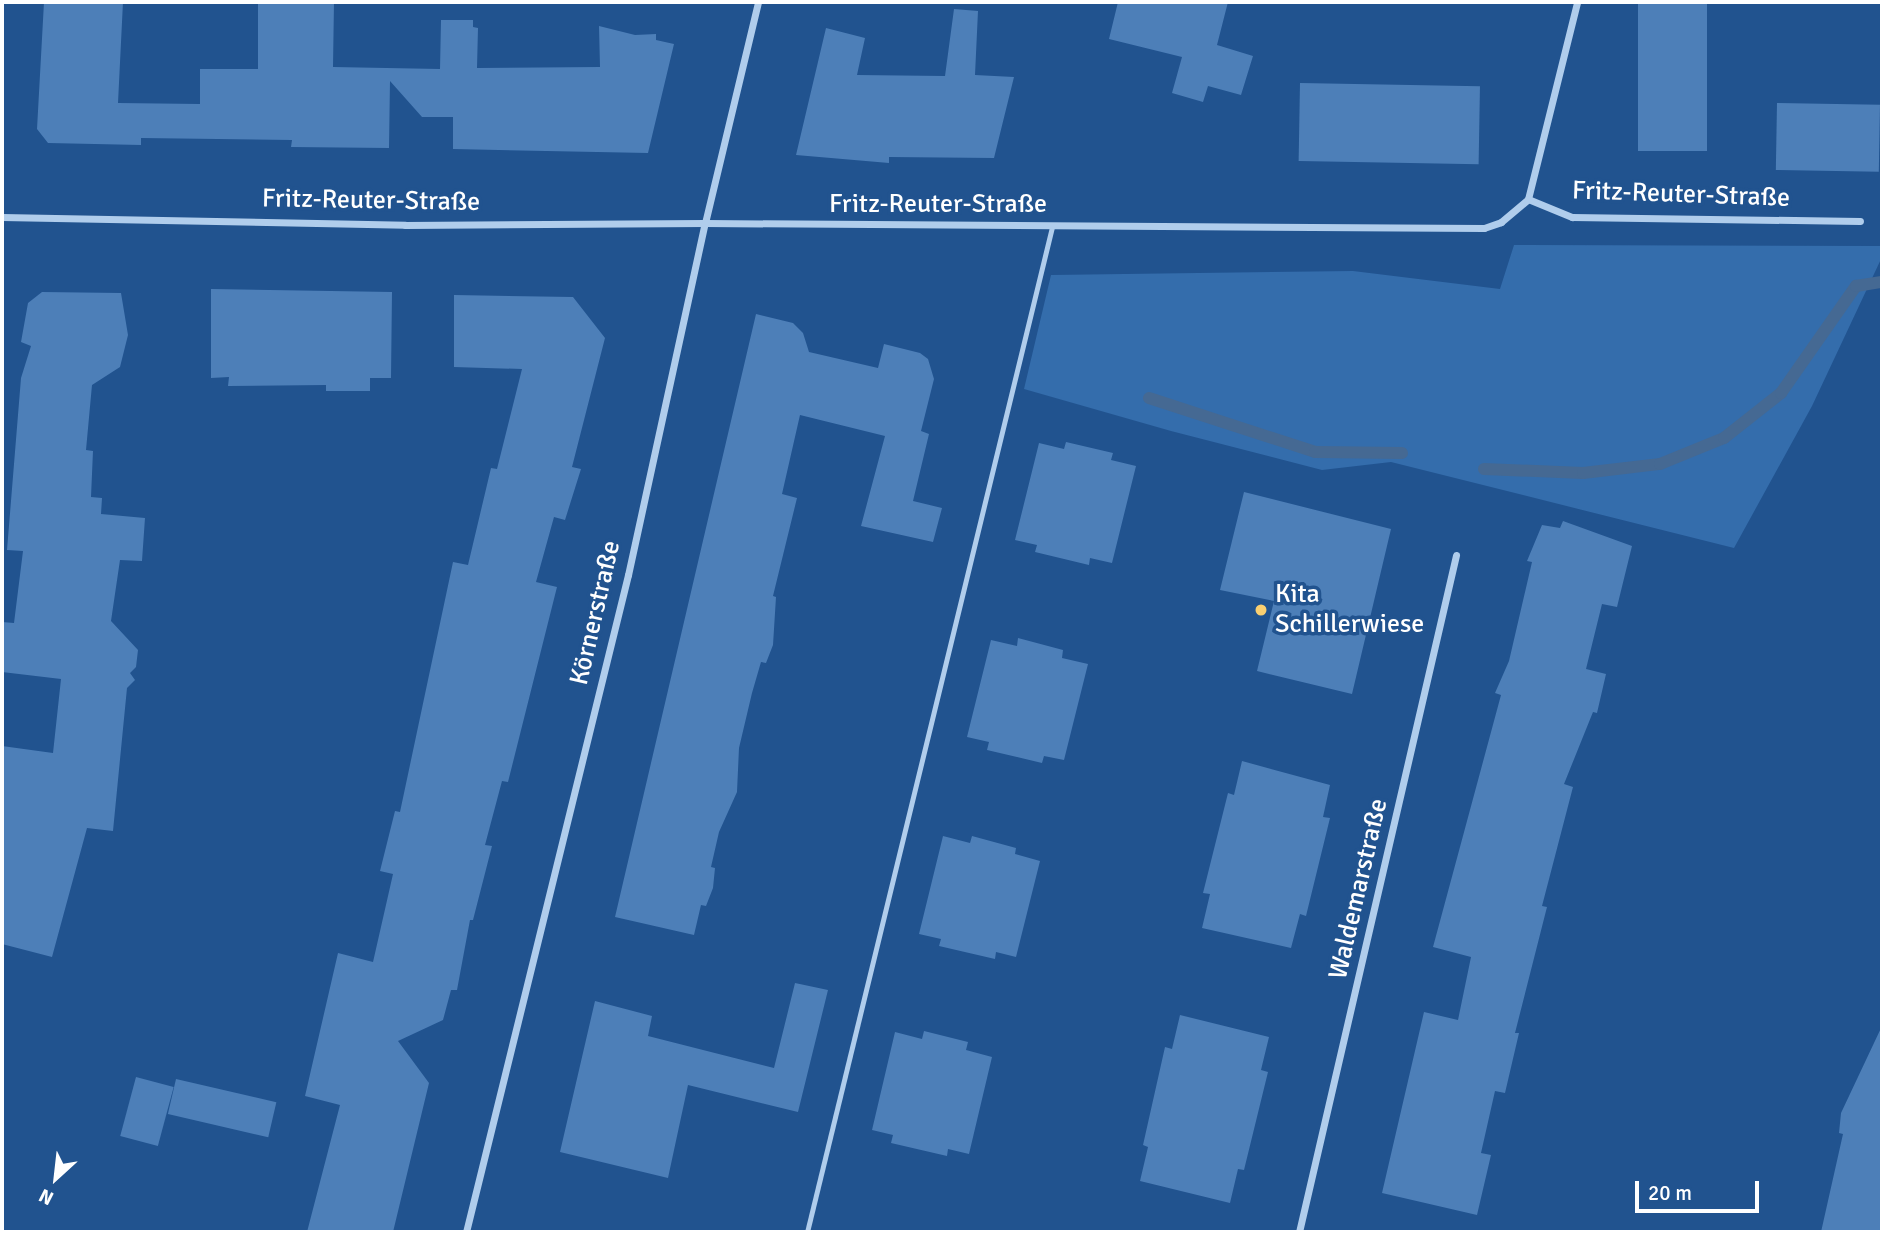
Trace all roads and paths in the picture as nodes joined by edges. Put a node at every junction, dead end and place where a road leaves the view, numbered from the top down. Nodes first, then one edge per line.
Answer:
1 (758, 2) edge
2 (1577, 2) edge
3 (1528, 199) junction
4 (2, 217) edge
5 (1860, 221) dead end
6 (705, 223) junction
7 (1052, 227) junction
8 (1457, 555) dead end
9 (466, 1232) edge
10 (807, 1232) edge
11 (1298, 1232) edge

1 - 6 street, Körnerstraße
2 - 3 street
3 - 5 street, Fritz-Reuter-Straße
3 - 7 street, Fritz-Reuter-Straße
4 - 6 street, Fritz-Reuter-Straße
6 - 7 street, Fritz-Reuter-Straße
6 - 9 street, Körnerstraße
7 - 10 lane
8 - 11 street, Waldemarstraße

